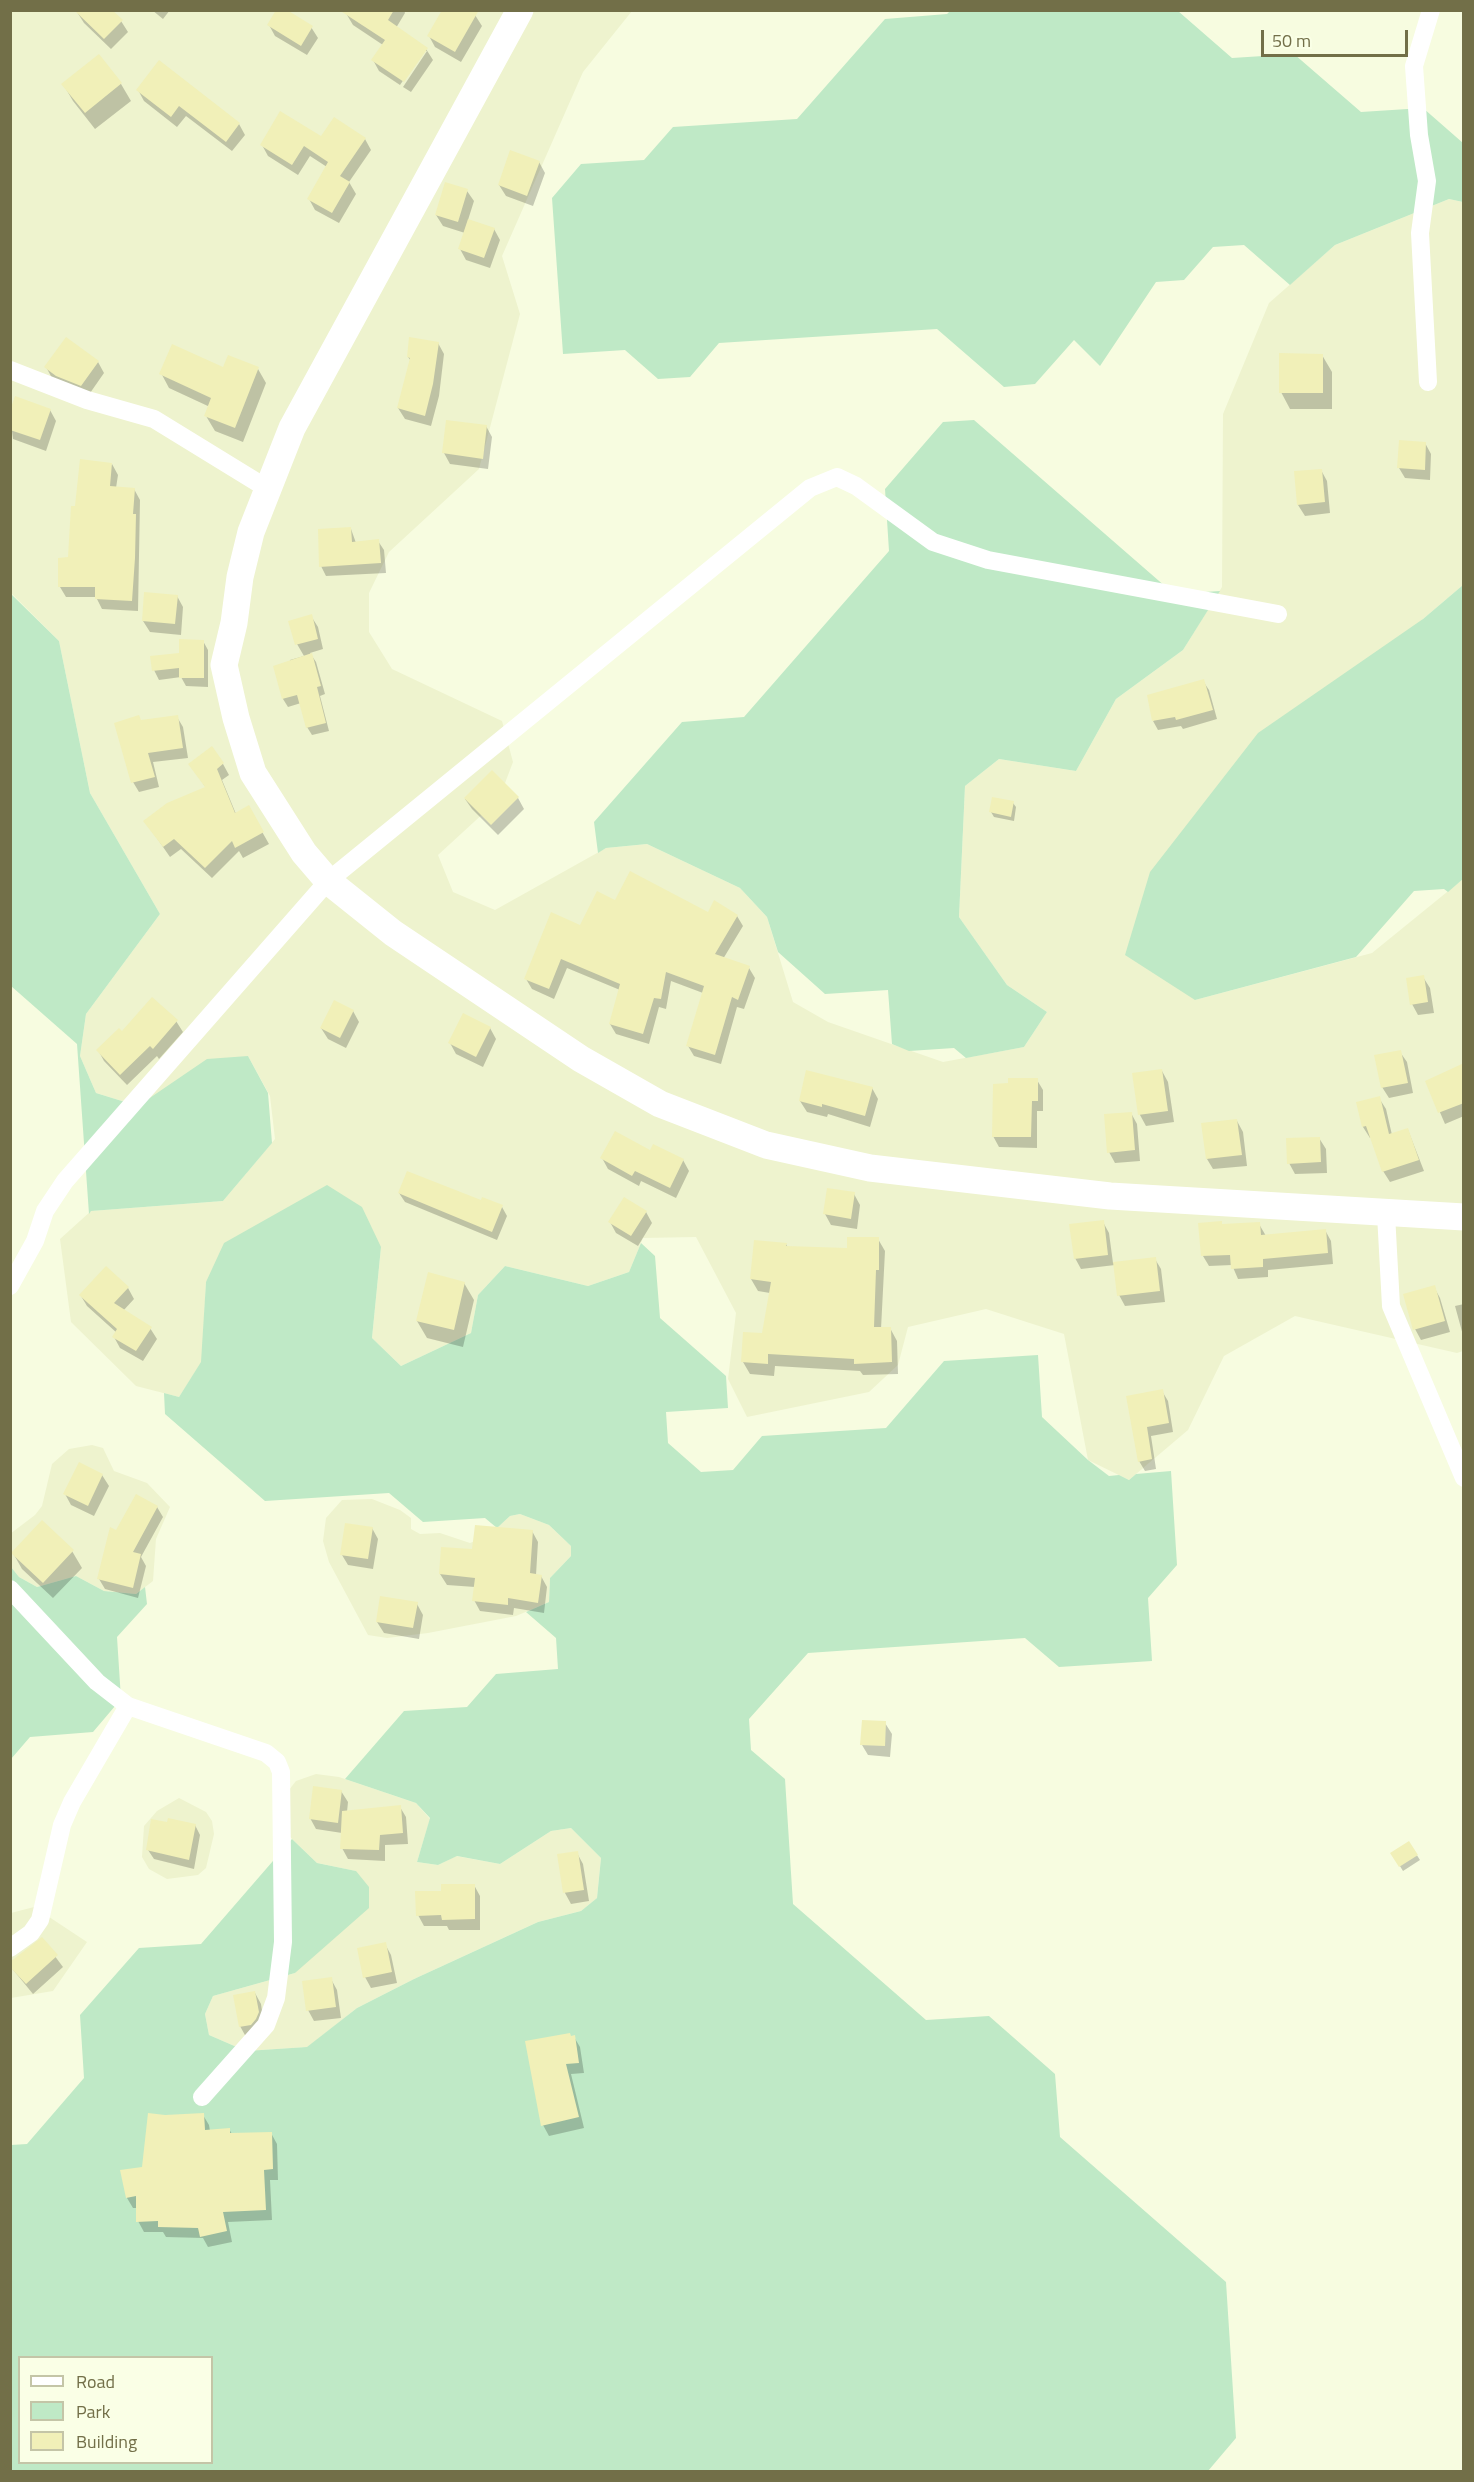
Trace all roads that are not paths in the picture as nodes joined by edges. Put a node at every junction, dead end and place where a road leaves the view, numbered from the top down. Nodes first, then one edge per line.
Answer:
1 (520, 10) edge
2 (1431, 10) edge
3 (10, 370) edge
4 (1428, 382) dead end
5 (267, 489) junction
6 (1278, 614) dead end
7 (328, 880) junction
8 (1386, 1214) junction
9 (1464, 1217) edge
10 (10, 1286) edge
11 (1464, 1478) edge
12 (10, 1589) edge
13 (128, 1706) junction
14 (10, 1948) edge
15 (202, 2097) dead end

1 - 5 main road
2 - 4 street
3 - 5 street
5 - 7 main road
6 - 7 street
7 - 8 main road
7 - 10 street
8 - 9 main road
8 - 11 street
12 - 13 street
13 - 14 street
13 - 15 street

